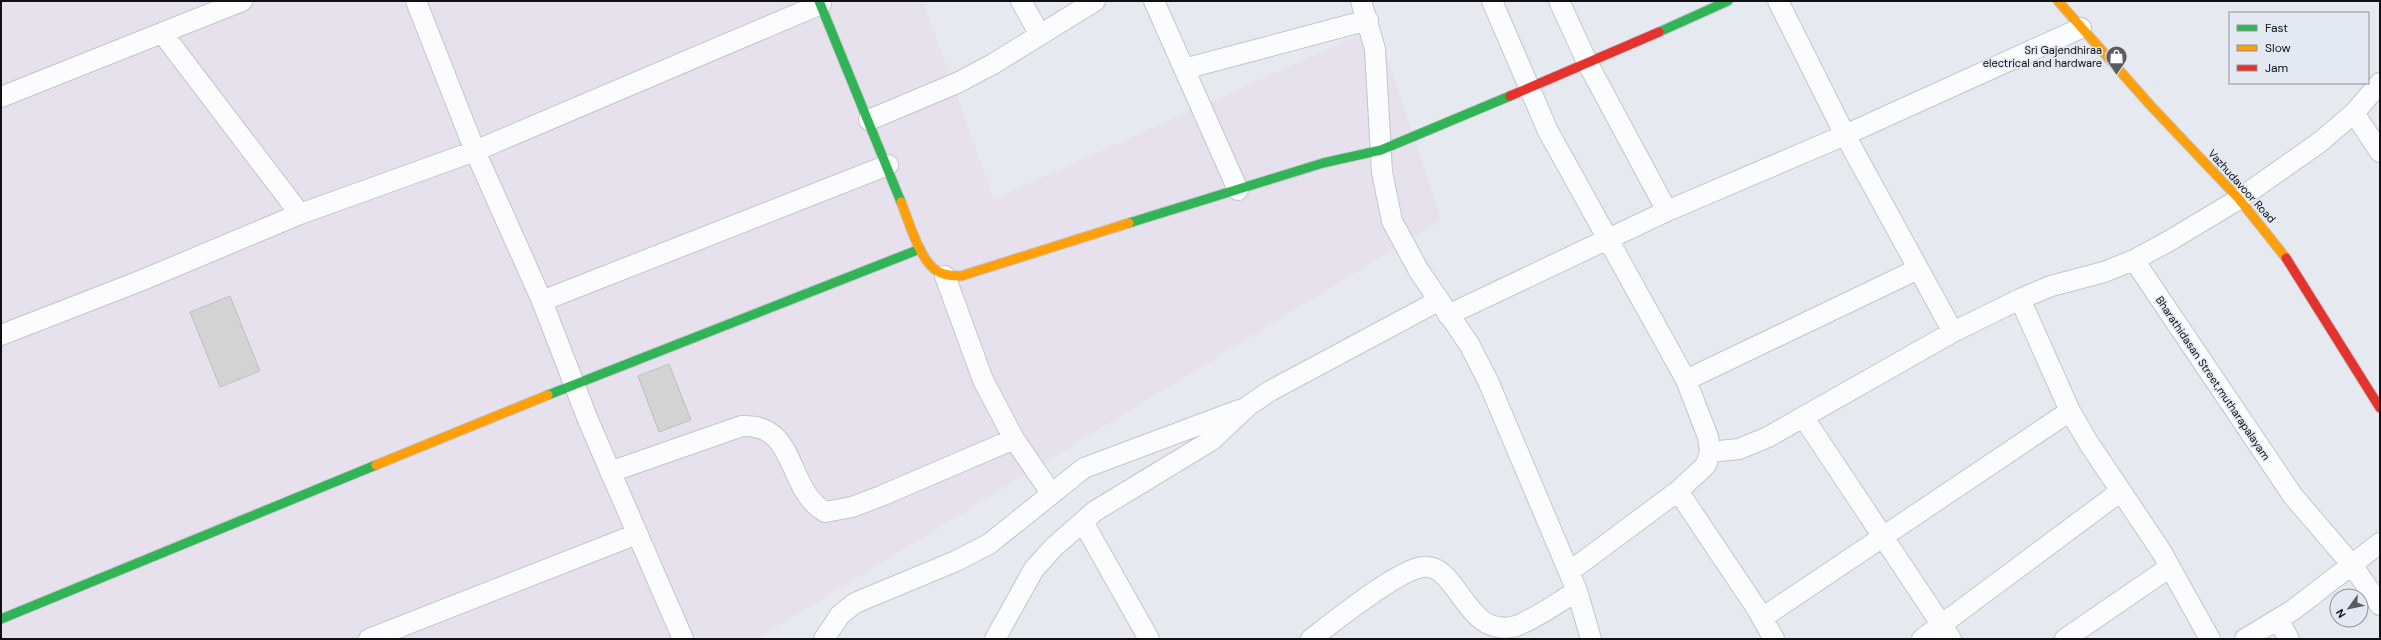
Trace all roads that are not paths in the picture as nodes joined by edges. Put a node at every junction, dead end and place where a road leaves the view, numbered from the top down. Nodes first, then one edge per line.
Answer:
1 (242, 1) edge
2 (416, 1) edge
3 (1021, 1) edge
4 (1095, 1) edge
5 (1154, 1) edge
6 (1361, 1) edge
7 (1492, 1) edge
8 (1558, 1) edge
9 (1728, 1) edge
10 (1778, 1) edge
11 (2058, 1) edge
12 (820, 3) edge
13 (1368, 20) junction
14 (2081, 28) junction
15 (163, 34) junction
16 (1040, 35) junction
17 (1588, 64) junction
18 (1184, 69) junction
19 (2380, 83) edge
20 (1529, 88) junction
21 (1, 97) edge
22 (2354, 113) junction
23 (869, 120) junction
24 (1845, 135) junction
25 (1380, 150) junction
26 (475, 151) junction
27 (2380, 152) edge
28 (888, 165) junction
29 (1238, 190) junction
30 (2239, 199) junction
31 (1667, 211) junction
32 (300, 214) junction
33 (1609, 238) junction
34 (920, 249) junction
35 (2134, 260) junction
36 (1918, 269) junction
37 (945, 276) junction
38 (2020, 299) junction
39 (542, 301) junction
40 (1443, 308) junction
41 (1953, 332) junction
42 (1, 336) edge
43 (1686, 380) junction
44 (574, 384) junction
45 (1248, 406) junction
46 (2380, 408) edge
47 (2070, 411) junction
48 (1804, 418) junction
49 (1014, 439) junction
50 (1710, 452) junction
51 (610, 472) junction
52 (1678, 491) junction
53 (2121, 491) junction
54 (1051, 493) junction
55 (1083, 522) junction
56 (637, 534) junction
57 (1882, 538) junction
58 (2380, 543) edge
59 (2352, 565) junction
60 (2170, 567) junction
61 (1569, 572) junction
62 (1577, 590) junction
63 (2380, 605) edge
64 (1762, 618) junction
65 (1, 619) edge
66 (2278, 620) junction
67 (1946, 632) edge
68 (369, 639) edge
69 (683, 639) edge
70 (824, 639) edge
71 (995, 639) edge
72 (1148, 639) edge
73 (1311, 639) edge
74 (1591, 639) edge
75 (1774, 639) edge
76 (1922, 639) edge
77 (2065, 639) edge
78 (2210, 639) edge
79 (2246, 639) edge
80 (2289, 639) edge

1 - 15 street
2 - 26 street
3 - 16 street
4 - 16 street
5 - 18 street
6 - 13 street
7 - 20 street
8 - 17 street
9 - 17 street
10 - 24 street
11 - 14 street, Vazhudavoor Road
12 - 23 street
12 - 26 street
13 - 18 street
13 - 25 street
14 - 24 street
14 - 30 street, Vazhudavoor Road
15 - 21 street
15 - 32 street
16 - 23 street
17 - 20 street
17 - 31 street
18 - 29 street
19 - 22 street
20 - 25 street
20 - 33 street
22 - 27 street
22 - 30 street
23 - 28 street
24 - 31 street
24 - 36 street
25 - 29 street
25 - 40 street
26 - 32 street
26 - 39 street
28 - 34 street
28 - 39 street
29 - 37 street
30 - 35 street
30 - 46 street, Vazhudavoor Road
31 - 33 street
32 - 42 street
33 - 40 street
33 - 43 street
34 - 37 street
34 - 44 street
35 - 38 street
35 - 59 street, Bharathidasan Street,mutharapalayam
36 - 41 street
36 - 43 street
37 - 49 street
38 - 41 street
38 - 47 street
39 - 44 street
40 - 45 street
40 - 61 street
41 - 48 street
43 - 50 street
44 - 51 street
44 - 65 street
45 - 54 street
45 - 55 street
47 - 53 street
47 - 57 street
48 - 50 street
48 - 57 street
49 - 51 street
49 - 54 street
50 - 52 street
51 - 56 street
52 - 61 street
52 - 64 street
53 - 60 street
53 - 67 street
54 - 70 street
55 - 71 street
55 - 72 street
56 - 68 street
56 - 69 street
57 - 64 street
57 - 67 street
58 - 59 street
59 - 63 street, Bharathidasan Street,mutharapalayam
59 - 66 street
60 - 77 street
60 - 78 street
61 - 62 street
62 - 73 street
62 - 74 street
64 - 75 street
66 - 79 street
66 - 80 street
67 - 76 street

